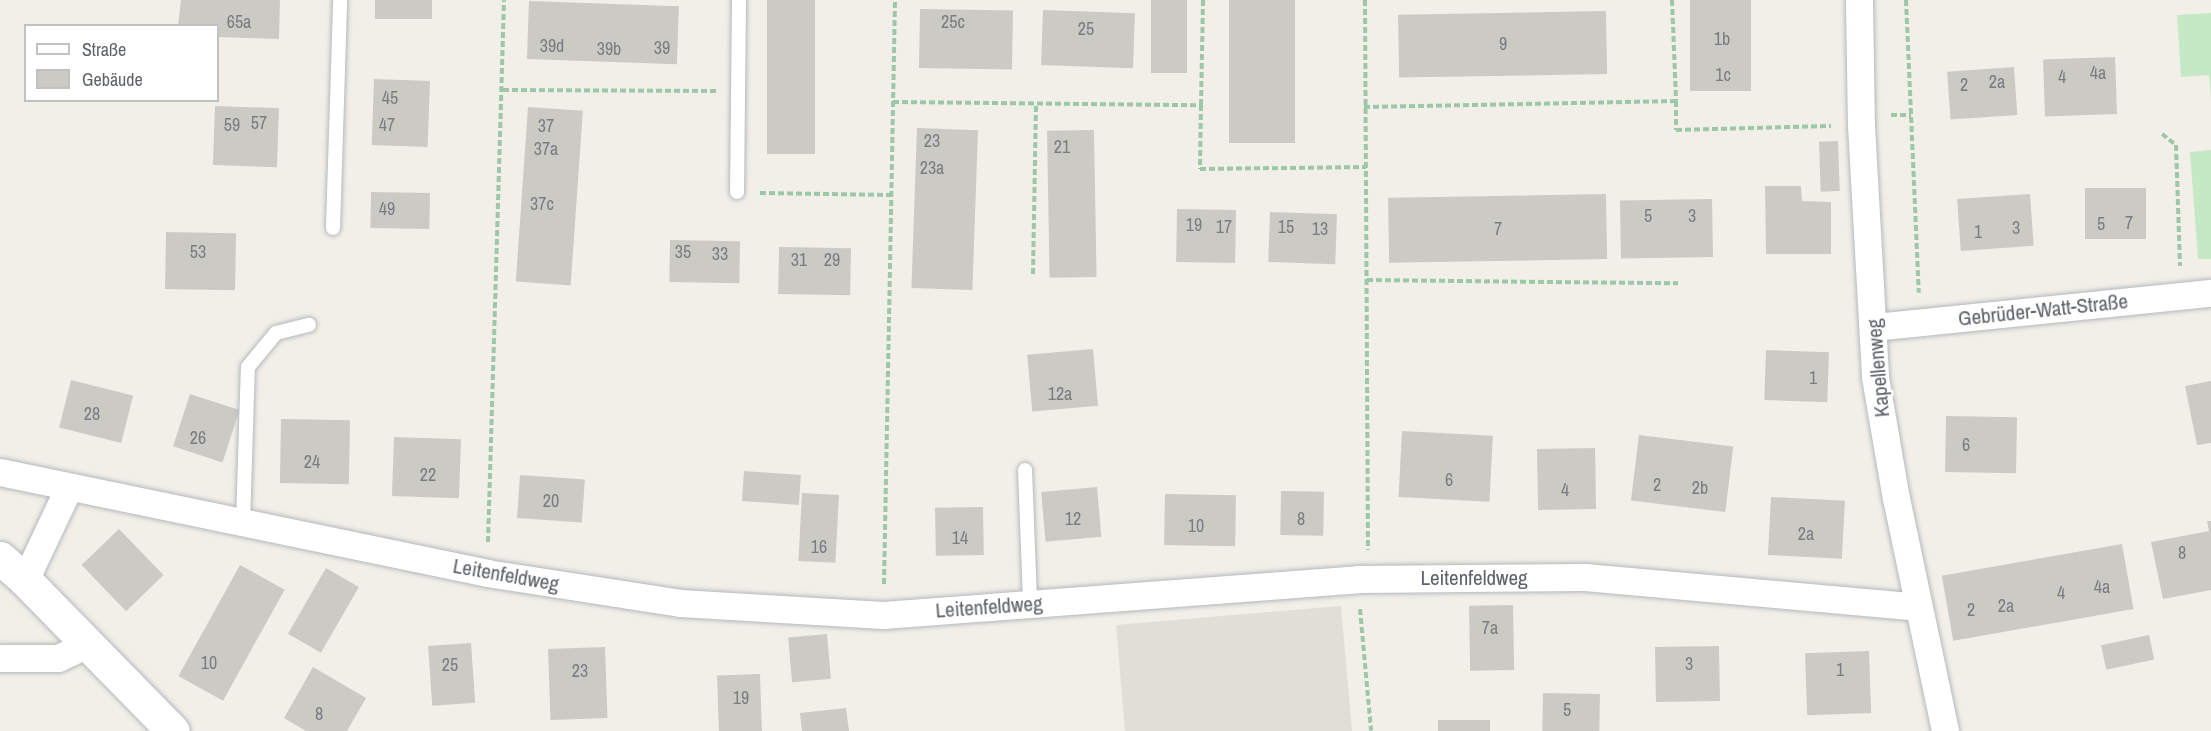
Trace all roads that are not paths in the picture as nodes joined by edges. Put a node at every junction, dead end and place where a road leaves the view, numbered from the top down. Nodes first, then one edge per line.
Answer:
1 (340, 0) edge
2 (739, 0) edge
3 (1859, 0) edge
4 (737, 192) road end
5 (333, 228) dead end
6 (2211, 293) edge
7 (309, 325) dead end
8 (1874, 327) junction
9 (1025, 470) dead end
10 (0, 472) edge
11 (69, 487) junction
12 (243, 523) junction
13 (0, 558) edge
14 (25, 580) junction
15 (1030, 603) junction
16 (1918, 608) junction
17 (88, 644) junction
18 (0, 658) edge
19 (173, 731) edge
20 (1945, 731) edge

1 - 5 lane
2 - 4 lane
3 - 8 street, Kapellenweg
6 - 8 street, Gebrüder-Watt-Straße
7 - 12 lane
8 - 16 street, Kapellenweg
9 - 15 lane
10 - 11 street, Leitenfeldweg
11 - 12 street, Leitenfeldweg
11 - 14 street
12 - 15 street, Leitenfeldweg
13 - 14 street
14 - 17 street
15 - 16 street, Leitenfeldweg
16 - 20 street, Kapellenweg
17 - 18 street
17 - 19 street

